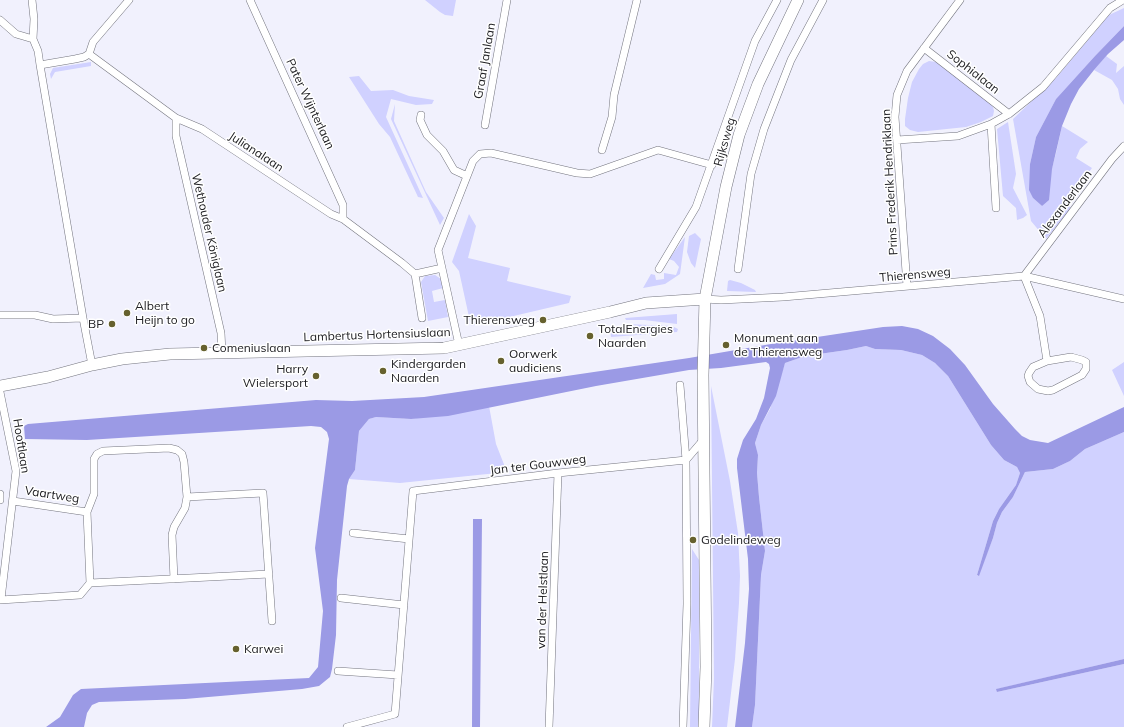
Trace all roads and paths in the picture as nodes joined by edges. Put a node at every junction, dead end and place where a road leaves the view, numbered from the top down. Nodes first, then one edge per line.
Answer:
1 (32, 0) edge
2 (130, 0) edge
3 (250, 0) edge
4 (507, 0) edge
5 (637, 0) edge
6 (777, 0) edge
7 (798, 0) edge
8 (823, 0) edge
9 (960, 0) edge
10 (1124, 0) edge
11 (0, 20) edge
12 (33, 39) junction
13 (924, 48) junction
14 (89, 54) junction
15 (40, 65) junction
16 (1009, 114) junction
17 (421, 115) dead end
18 (176, 118) junction
19 (991, 124) junction
20 (484, 125) dead end
21 (897, 140) junction
22 (1124, 146) edge
23 (602, 150) dead end
24 (712, 165) junction
25 (467, 176) junction
26 (996, 208) dead end
27 (343, 219) junction
28 (442, 268) junction
29 (659, 269) dead end
30 (738, 269) dead end
31 (415, 274) junction
32 (1024, 276) junction
33 (907, 286) junction
34 (705, 299) junction
35 (1124, 299) edge
36 (1, 312) edge
37 (83, 318) junction
38 (422, 318) dead end
39 (459, 345) junction
40 (222, 353) junction
41 (1047, 361) junction
42 (92, 365) junction
43 (680, 385) dead end
44 (0, 386) edge
45 (0, 392) edge
46 (704, 439) junction
47 (686, 460) junction
48 (558, 473) junction
49 (0, 494) edge
50 (187, 497) junction
51 (0, 500) edge
52 (13, 501) junction
53 (87, 512) junction
54 (353, 533) dead end
55 (409, 539) junction
56 (269, 574) junction
57 (174, 579) junction
58 (90, 583) junction
59 (341, 598) dead end
60 (0, 600) edge
61 (404, 604) junction
62 (272, 621) dead end
63 (338, 671) dead end
64 (398, 675) junction
65 (347, 727) edge
66 (549, 727) edge
67 (683, 727) edge
68 (704, 727) edge

1 - 12 street
2 - 14 street
3 - 27 street, Pater Wijnterlaan
4 - 20 street, Graaf Janlaan
5 - 23 street
6 - 24 street, Rijksweg
7 - 34 main road, Rijksweg
8 - 30 street
9 - 13 street, Prins Frederik Hendriklaan
10 - 16 street
11 - 12 street
12 - 15 street
13 - 16 street, Sophialaan
13 - 21 street, Prins Frederik Hendriklaan
14 - 15 street
14 - 18 street, Julianalaan
15 - 37 street
16 - 19 street
17 - 25 street
18 - 27 street, Julianalaan
18 - 40 street, Wethouder Königlaan
19 - 21 street
19 - 26 street
21 - 33 street, Prins Frederik Hendriklaan
22 - 32 street, Alexanderlaan
24 - 25 street
24 - 29 street, Rijksweg
25 - 28 street
27 - 31 street, Julianalaan
28 - 31 street
28 - 39 street
31 - 38 street
32 - 33 street, Thierensweg
32 - 35 street, Thierensweg
32 - 41 street
33 - 34 street, Thierensweg
34 - 39 main road, Lambertus Hortensiuslaan
34 - 46 main road
36 - 37 street
37 - 42 street
39 - 40 main road, Lambertus Hortensiuslaan
40 - 42 main road, Lambertus Hortensiuslaan
41 - 41 street
42 - 44 main road, Lambertus Hortensiuslaan
43 - 47 street
45 - 52 street, Hooftlaan
46 - 47 street
46 - 68 main road
47 - 48 street, Jan ter Gouwweg
47 - 67 street
48 - 55 street, Jan ter Gouwweg
48 - 66 street, van der Helstlaan
49 - 51 street
50 - 53 street
50 - 56 street
50 - 57 street
52 - 53 street, Vaartweg
52 - 60 street, Hooftlaan
53 - 58 street
54 - 55 street
55 - 61 street, Jan ter Gouwweg
56 - 57 street
56 - 62 street
57 - 58 street
58 - 60 street, Hooftlaan
59 - 61 street
61 - 64 street, Jan ter Gouwweg
63 - 64 street
64 - 65 street, Jan ter Gouwweg

